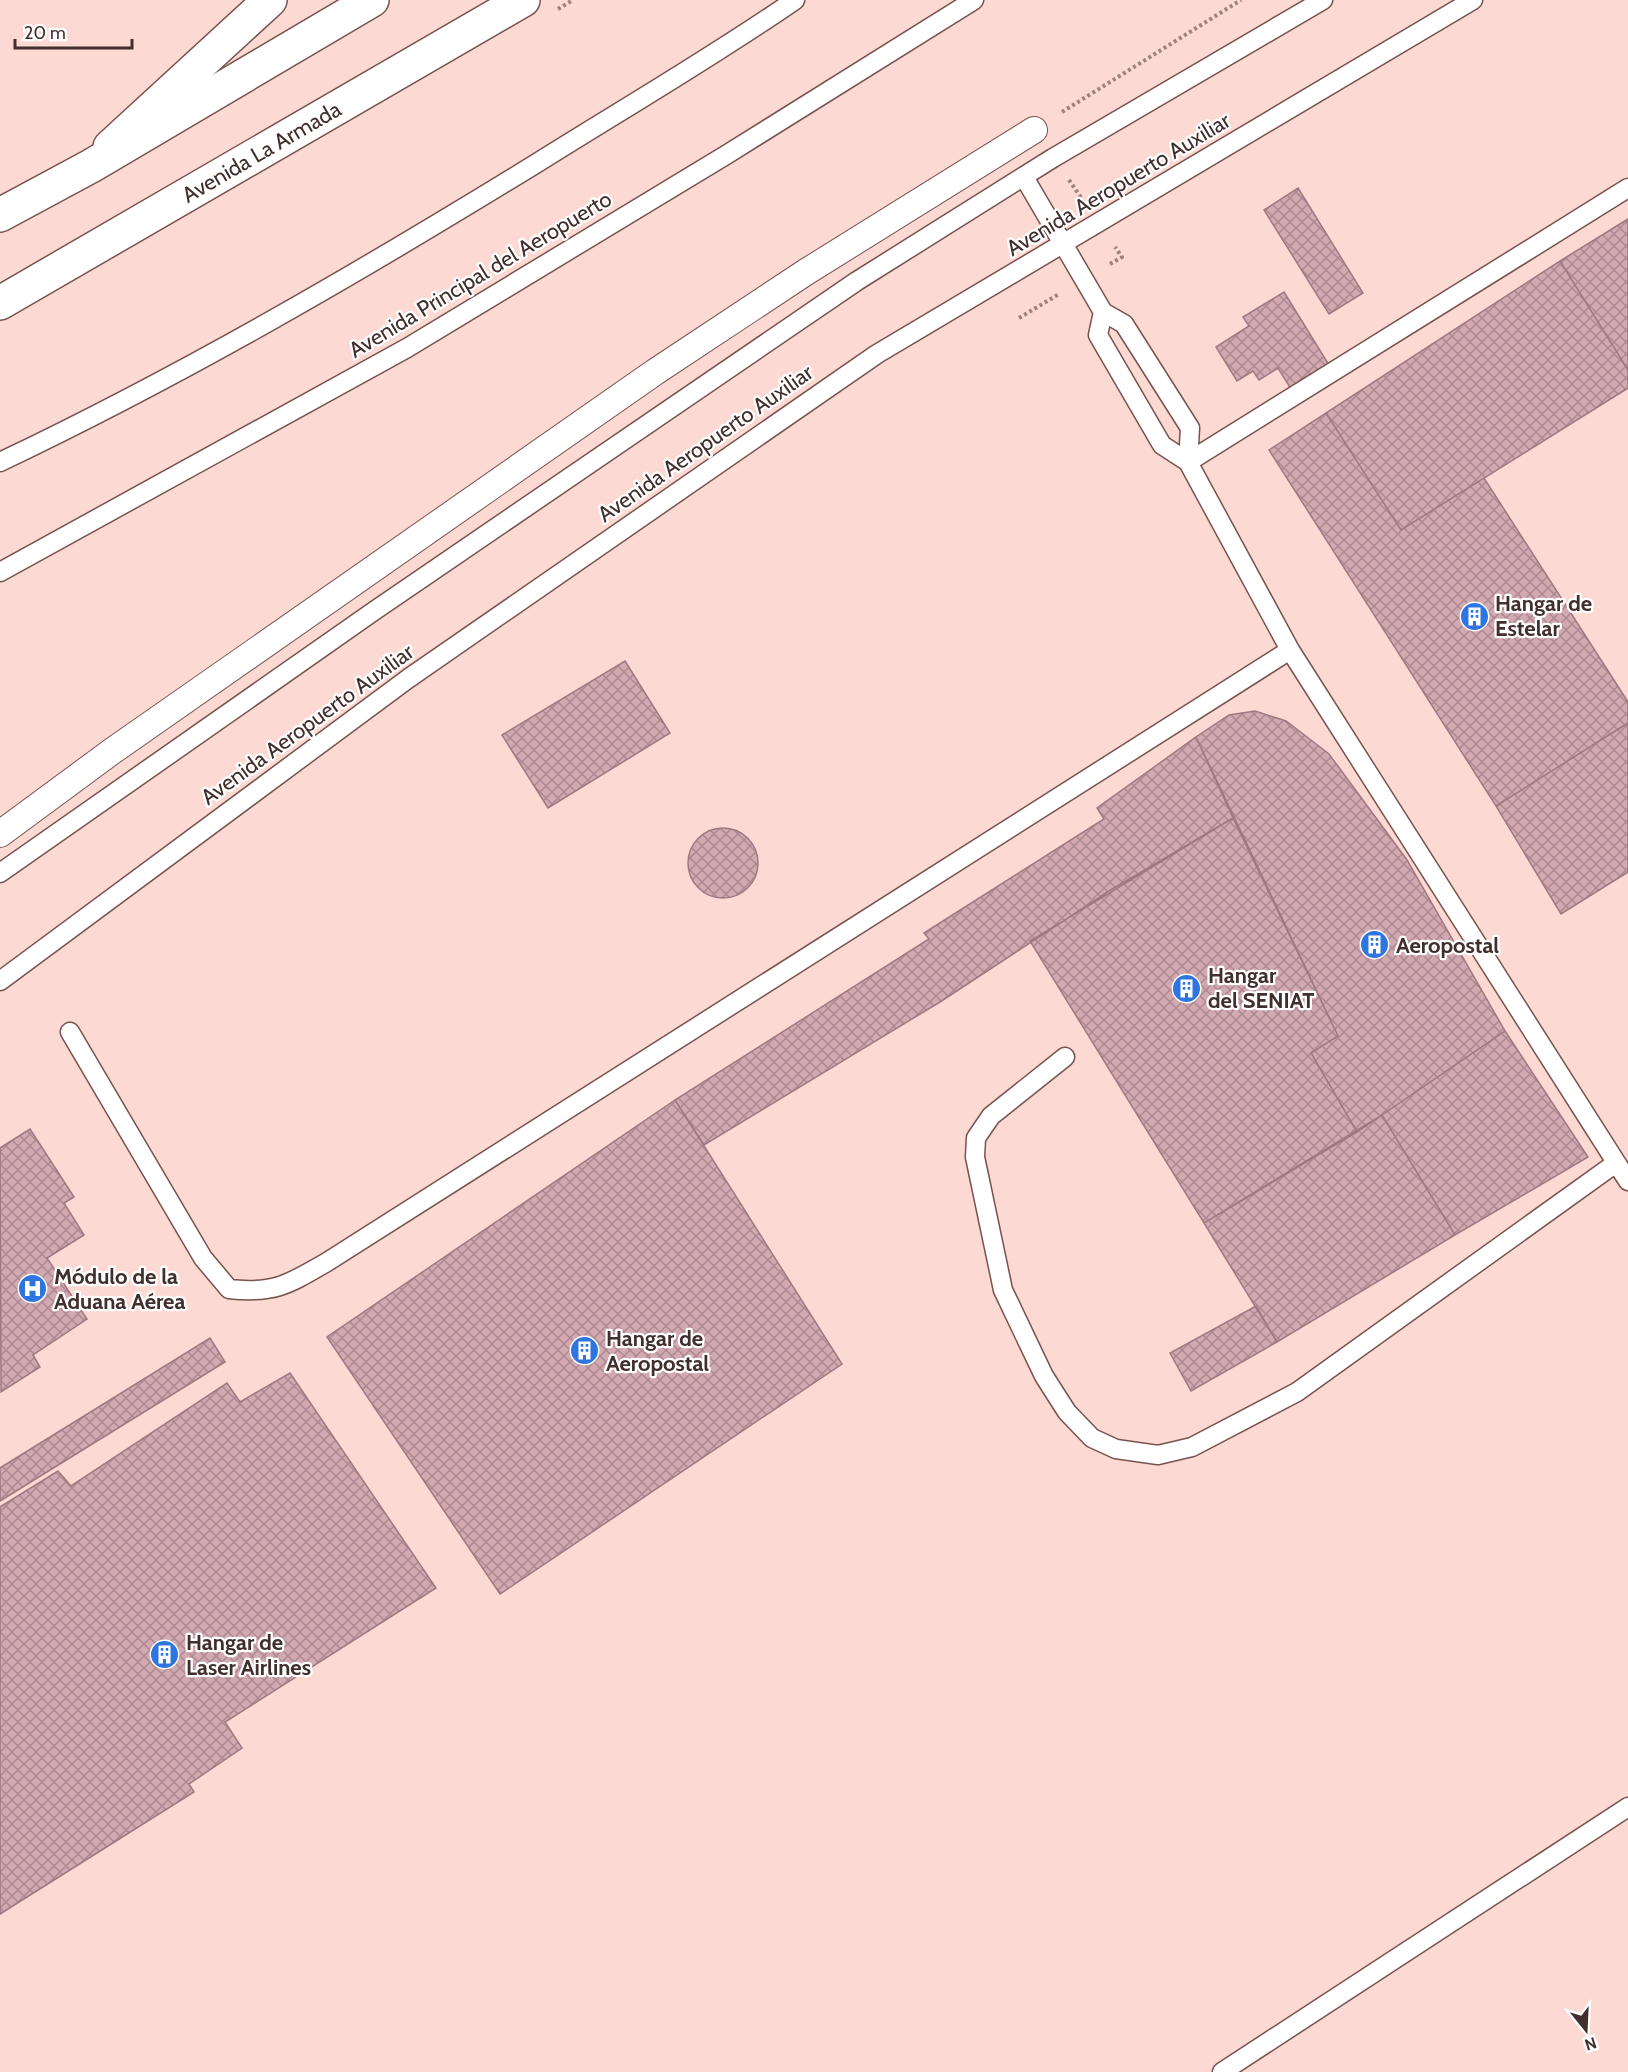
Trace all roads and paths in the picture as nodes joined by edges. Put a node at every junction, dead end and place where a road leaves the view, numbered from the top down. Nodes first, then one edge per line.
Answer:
1 (270, 0) edge
2 (372, 0) edge
3 (523, 0) edge
4 (795, 0) edge
5 (974, 0) edge
6 (1323, 0) edge
7 (1473, 0) edge
8 (1034, 130) dead end
9 (91, 165) junction
10 (1024, 177) junction
11 (1628, 188) edge
12 (0, 215) edge
13 (1063, 244) junction
14 (0, 303) edge
15 (1102, 312) junction
16 (0, 462) edge
17 (1188, 462) junction
18 (0, 572) edge
19 (1290, 650) junction
20 (0, 834) edge
21 (0, 873) edge
22 (0, 981) edge
23 (70, 1032) dead end
24 (1065, 1058) dead end
25 (1616, 1162) junction
26 (1628, 1181) edge
27 (1628, 1808) edge
28 (1222, 2072) edge

1 - 9 main road
2 - 9 main road
3 - 14 main road, Avenida La Armada
4 - 16 lane
5 - 18 lane, Avenida Principal del Aeropuerto
6 - 10 lane, Avenida Aeropuerto Auxiliar
7 - 13 lane, Avenida Aeropuerto Auxiliar
8 - 20 street
9 - 12 main road
10 - 13 lane
10 - 21 lane, Avenida Aeropuerto Auxiliar
11 - 17 lane
13 - 15 lane
13 - 22 lane, Avenida Aeropuerto Auxiliar
15 - 17 lane
15 - 17 lane
17 - 19 lane
19 - 23 lane
19 - 25 lane
24 - 25 lane
25 - 26 lane
27 - 28 lane

